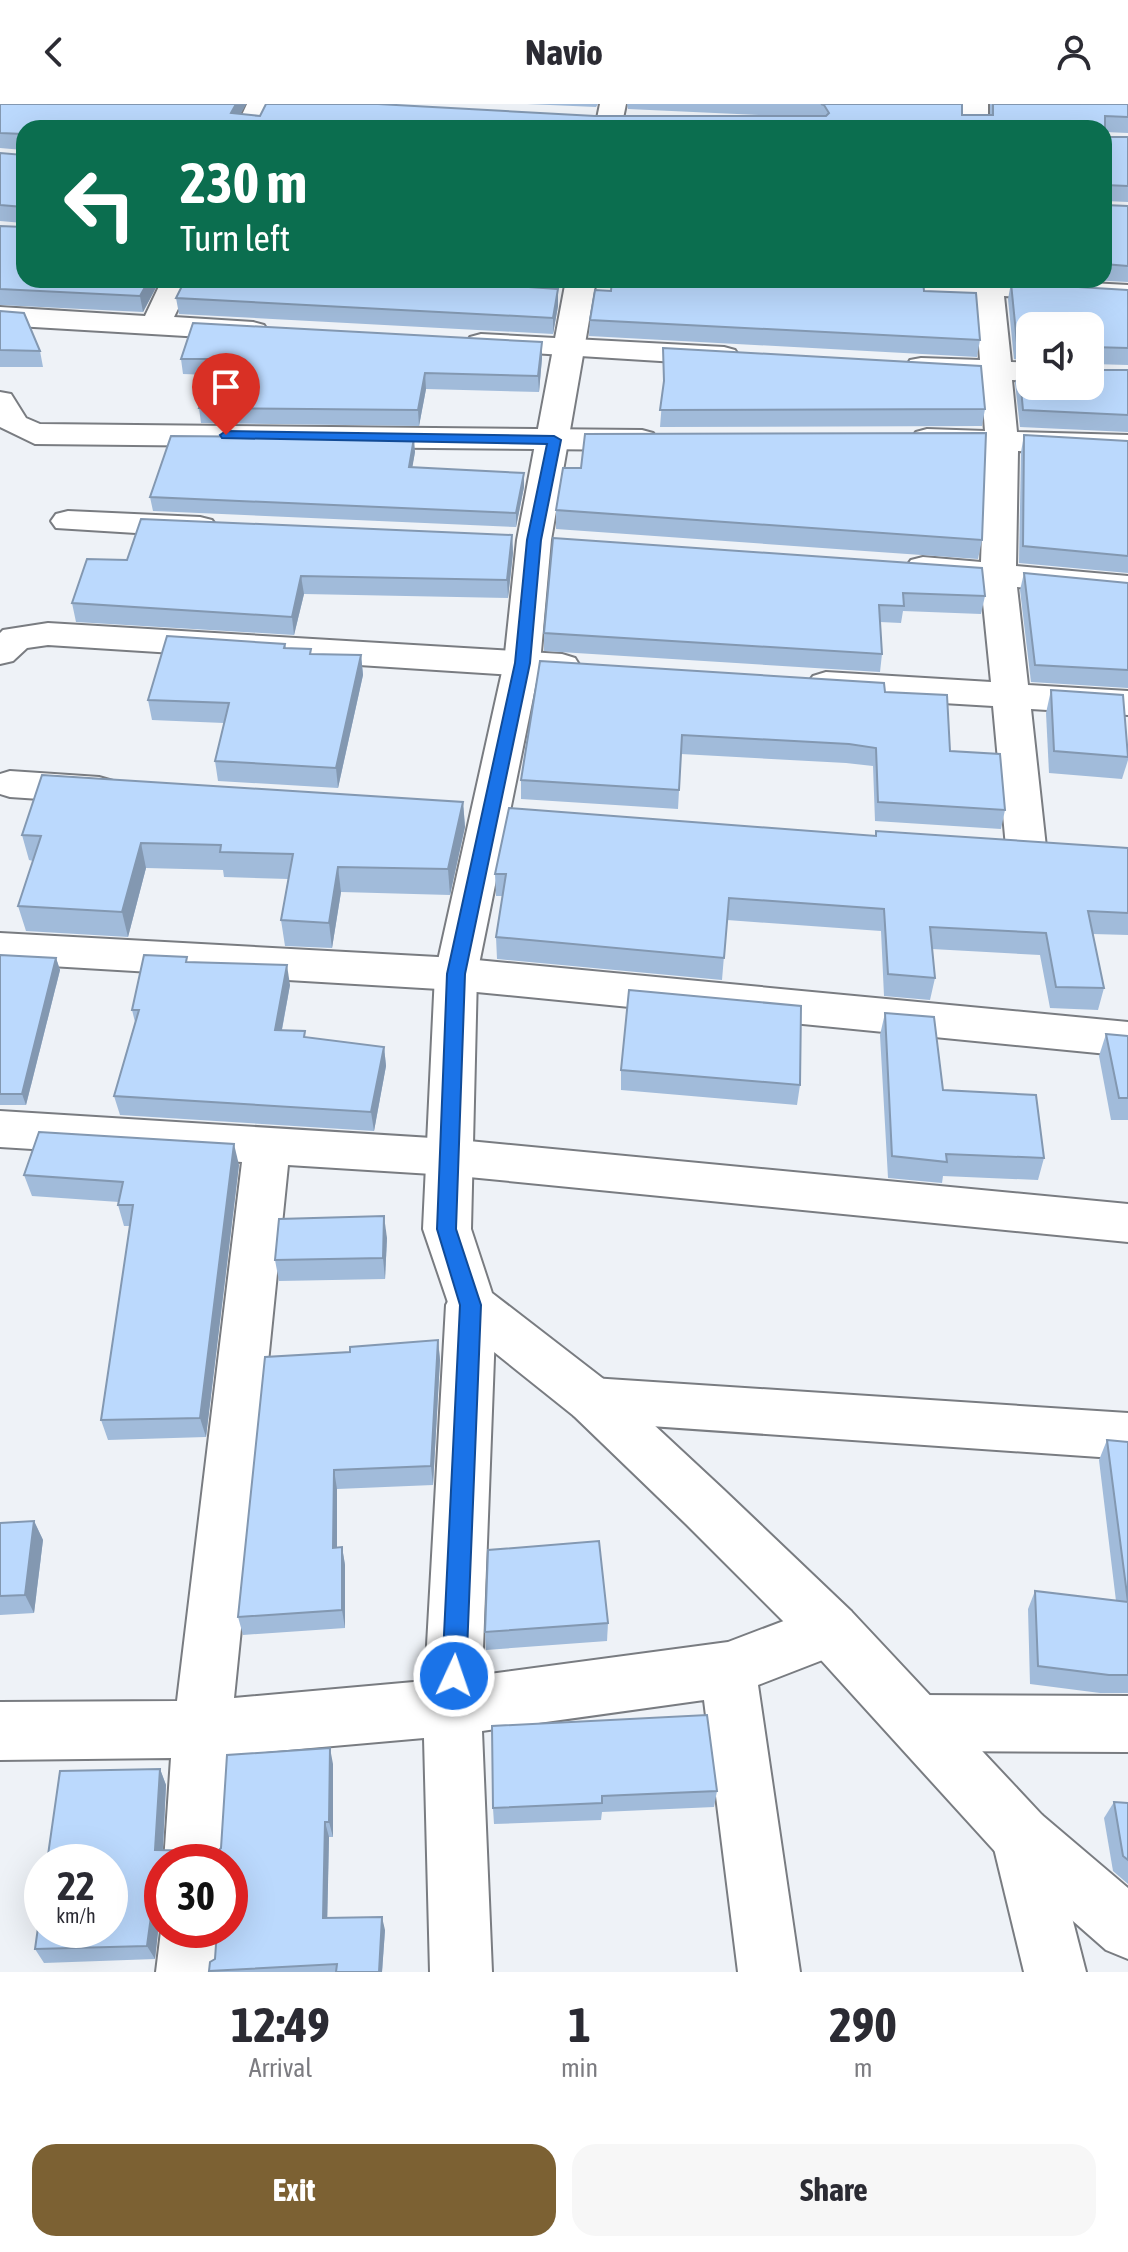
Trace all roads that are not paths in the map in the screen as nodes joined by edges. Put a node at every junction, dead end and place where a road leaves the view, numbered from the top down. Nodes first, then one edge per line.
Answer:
1 (579, 117) edge
2 (611, 117) edge
3 (641, 120) edge
4 (173, 288) edge
5 (580, 288) edge
6 (989, 288) edge
7 (1052, 288) edge
8 (1128, 294) edge
9 (0, 316) edge
10 (155, 326) junction
11 (283, 333) edge
12 (458, 342) edge
13 (569, 348) junction
14 (759, 358) edge
15 (886, 365) edge
16 (997, 371) junction
17 (1016, 372) edge
18 (0, 401) edge
19 (894, 439) edge
20 (1002, 439) junction
21 (554, 440) junction
22 (678, 440) edge
23 (1128, 445) edge
24 (68, 521) dead end
25 (239, 528) edge
26 (890, 564) edge
27 (998, 574) junction
28 (1128, 587) edge
29 (0, 653) edge
30 (522, 663) junction
31 (601, 669) edge
32 (791, 681) edge
33 (1012, 696) junction
34 (1128, 703) edge
35 (10, 784) dead end
36 (134, 792) edge
37 (1025, 847) edge
38 (0, 948) edge
39 (456, 974) junction
40 (1128, 1039) edge
41 (2, 1140) edge
42 (267, 1146) junction
43 (448, 1157) junction
44 (1128, 1223) edge
45 (471, 1305) junction
46 (592, 1400) junction
47 (1128, 1436) edge
48 (831, 1630) junction
49 (728, 1669) junction
50 (452, 1707) junction
51 (918, 1723) junction
52 (1128, 1724) edge
53 (202, 1729) junction
54 (0, 1731) edge
55 (1021, 1836) junction
56 (195, 1844) edge
57 (1128, 1928) edge
58 (189, 1948) edge
59 (187, 1972) edge
60 (461, 1972) edge
61 (769, 1972) edge
62 (1055, 1972) edge

1 - 2 street
2 - 3 street
4 - 10 street
5 - 13 street
6 - 16 street
7 - 8 street
9 - 10 street
10 - 11 street
12 - 13 street
13 - 14 street
13 - 21 street
15 - 16 street
16 - 17 street
16 - 20 street
18 - 21 street
19 - 20 street
20 - 23 street
20 - 27 street
21 - 22 street
21 - 30 street
24 - 25 street
26 - 27 street
27 - 28 street
27 - 33 street
29 - 30 street
30 - 31 street
30 - 39 street
32 - 33 street
33 - 34 street
33 - 37 street
35 - 36 street
38 - 39 street
39 - 40 street
39 - 43 street
41 - 42 street
42 - 43 street
42 - 53 street
43 - 44 street
43 - 45 street
45 - 46 street
45 - 50 street
46 - 47 street
46 - 48 street
48 - 49 street
48 - 51 street
49 - 50 street
49 - 61 street
50 - 53 street
50 - 60 street
51 - 52 street
51 - 55 street
53 - 54 street
53 - 56 street
55 - 57 street
55 - 62 street
58 - 59 street

